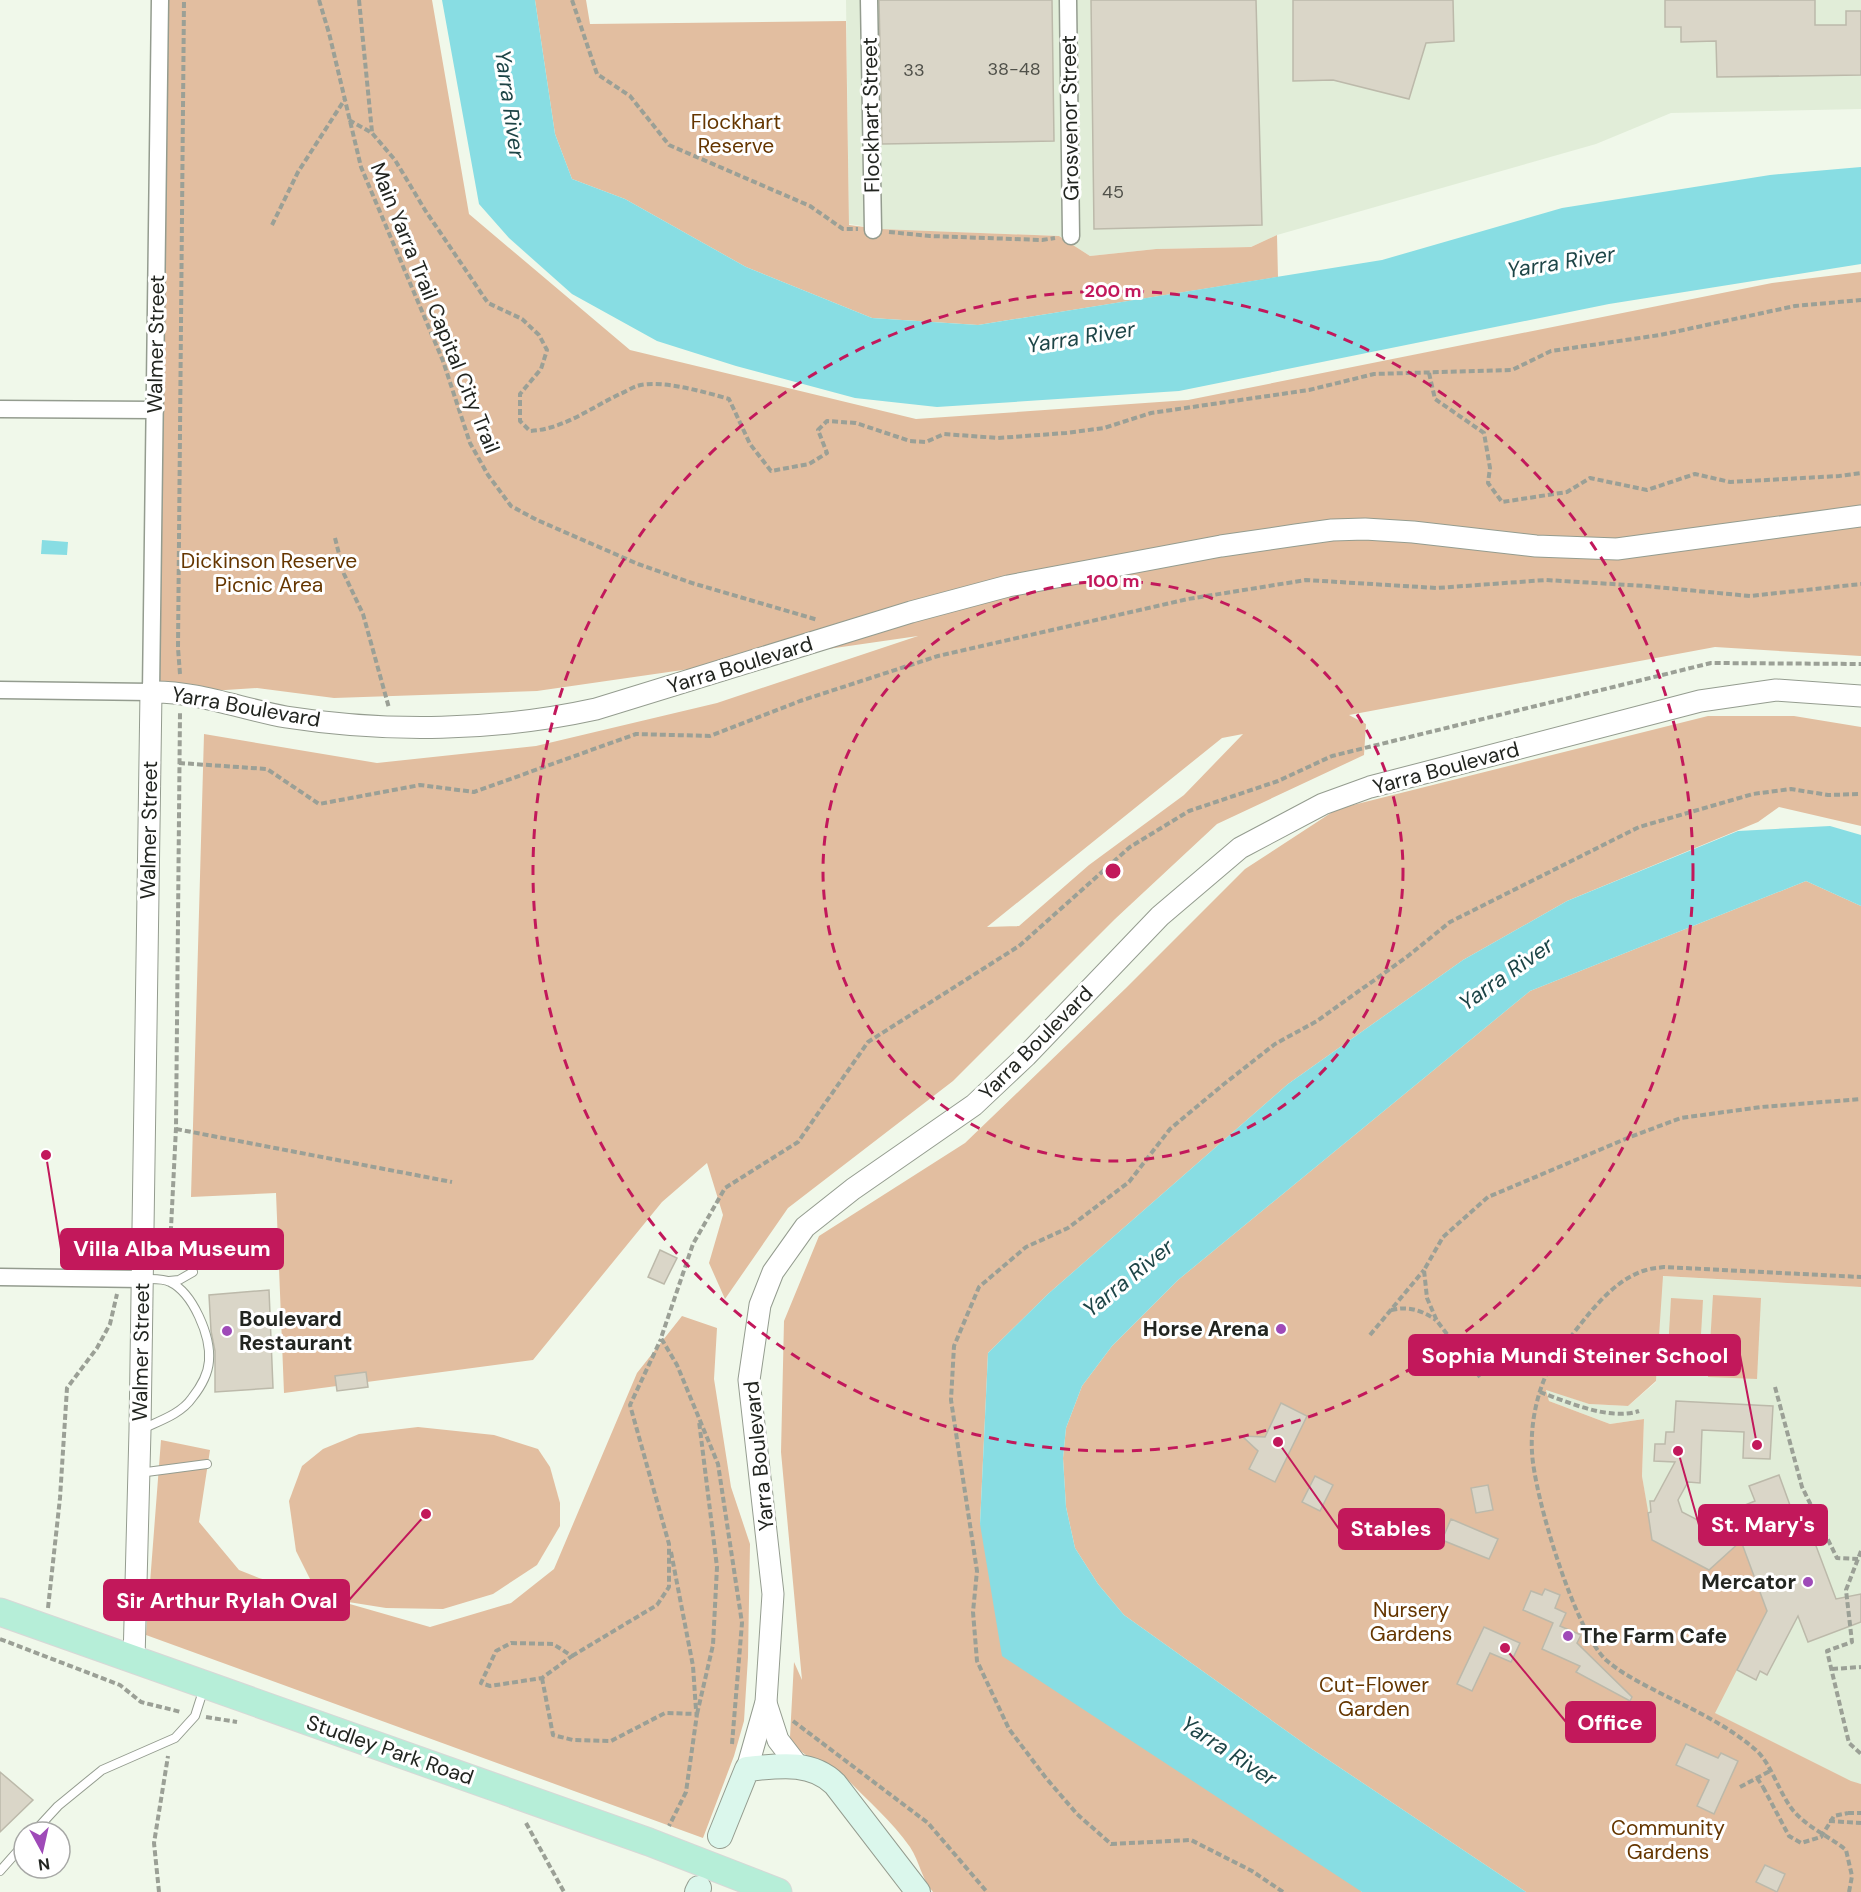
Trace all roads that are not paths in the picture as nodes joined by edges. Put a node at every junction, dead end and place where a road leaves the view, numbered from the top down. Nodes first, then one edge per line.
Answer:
1 (160, 0) edge
2 (869, 0) edge
3 (1068, 0) edge
4 (873, 230) road end
5 (1071, 236) road end
6 (0, 409) edge
7 (155, 410) junction
8 (1861, 516) edge
9 (0, 690) edge
10 (151, 692) junction
11 (1861, 696) edge
12 (193, 1272) dead end
13 (0, 1277) edge
14 (142, 1279) junction
15 (169, 1281) junction
16 (140, 1430) junction
17 (207, 1464) dead end
18 (139, 1473) junction
19 (0, 1612) edge
20 (134, 1660) junction
21 (205, 1685) junction
22 (766, 1702) junction
23 (798, 1766) junction
24 (747, 1769) junction
25 (45, 1820) edge
26 (720, 1836) dead end
27 (12, 1857) edge
28 (0, 1870) edge
29 (778, 1892) edge
30 (918, 1892) edge

1 - 7 street, Walmer Street
2 - 4 street, Flockhart Street
3 - 5 street, Grosvenor Street
6 - 7 street
7 - 10 street, Walmer Street
8 - 10 street, Yarra Boulevard
9 - 10 street
10 - 14 street, Walmer Street
11 - 22 street, Yarra Boulevard
12 - 15 lane
13 - 14 street
14 - 15 lane
14 - 16 street, Walmer Street
15 - 16 lane
16 - 18 street, Walmer Street
17 - 18 lane
18 - 20 street, Walmer Street
19 - 20 main road, Studley Park Road
20 - 21 main road, Studley Park Road
21 - 25 lane
21 - 29 main road, Studley Park Road
22 - 23 street
22 - 24 street, Yarra Boulevard
23 - 24 main road
23 - 30 main road
24 - 26 main road, Yarra Boulevard
27 - 28 lane

